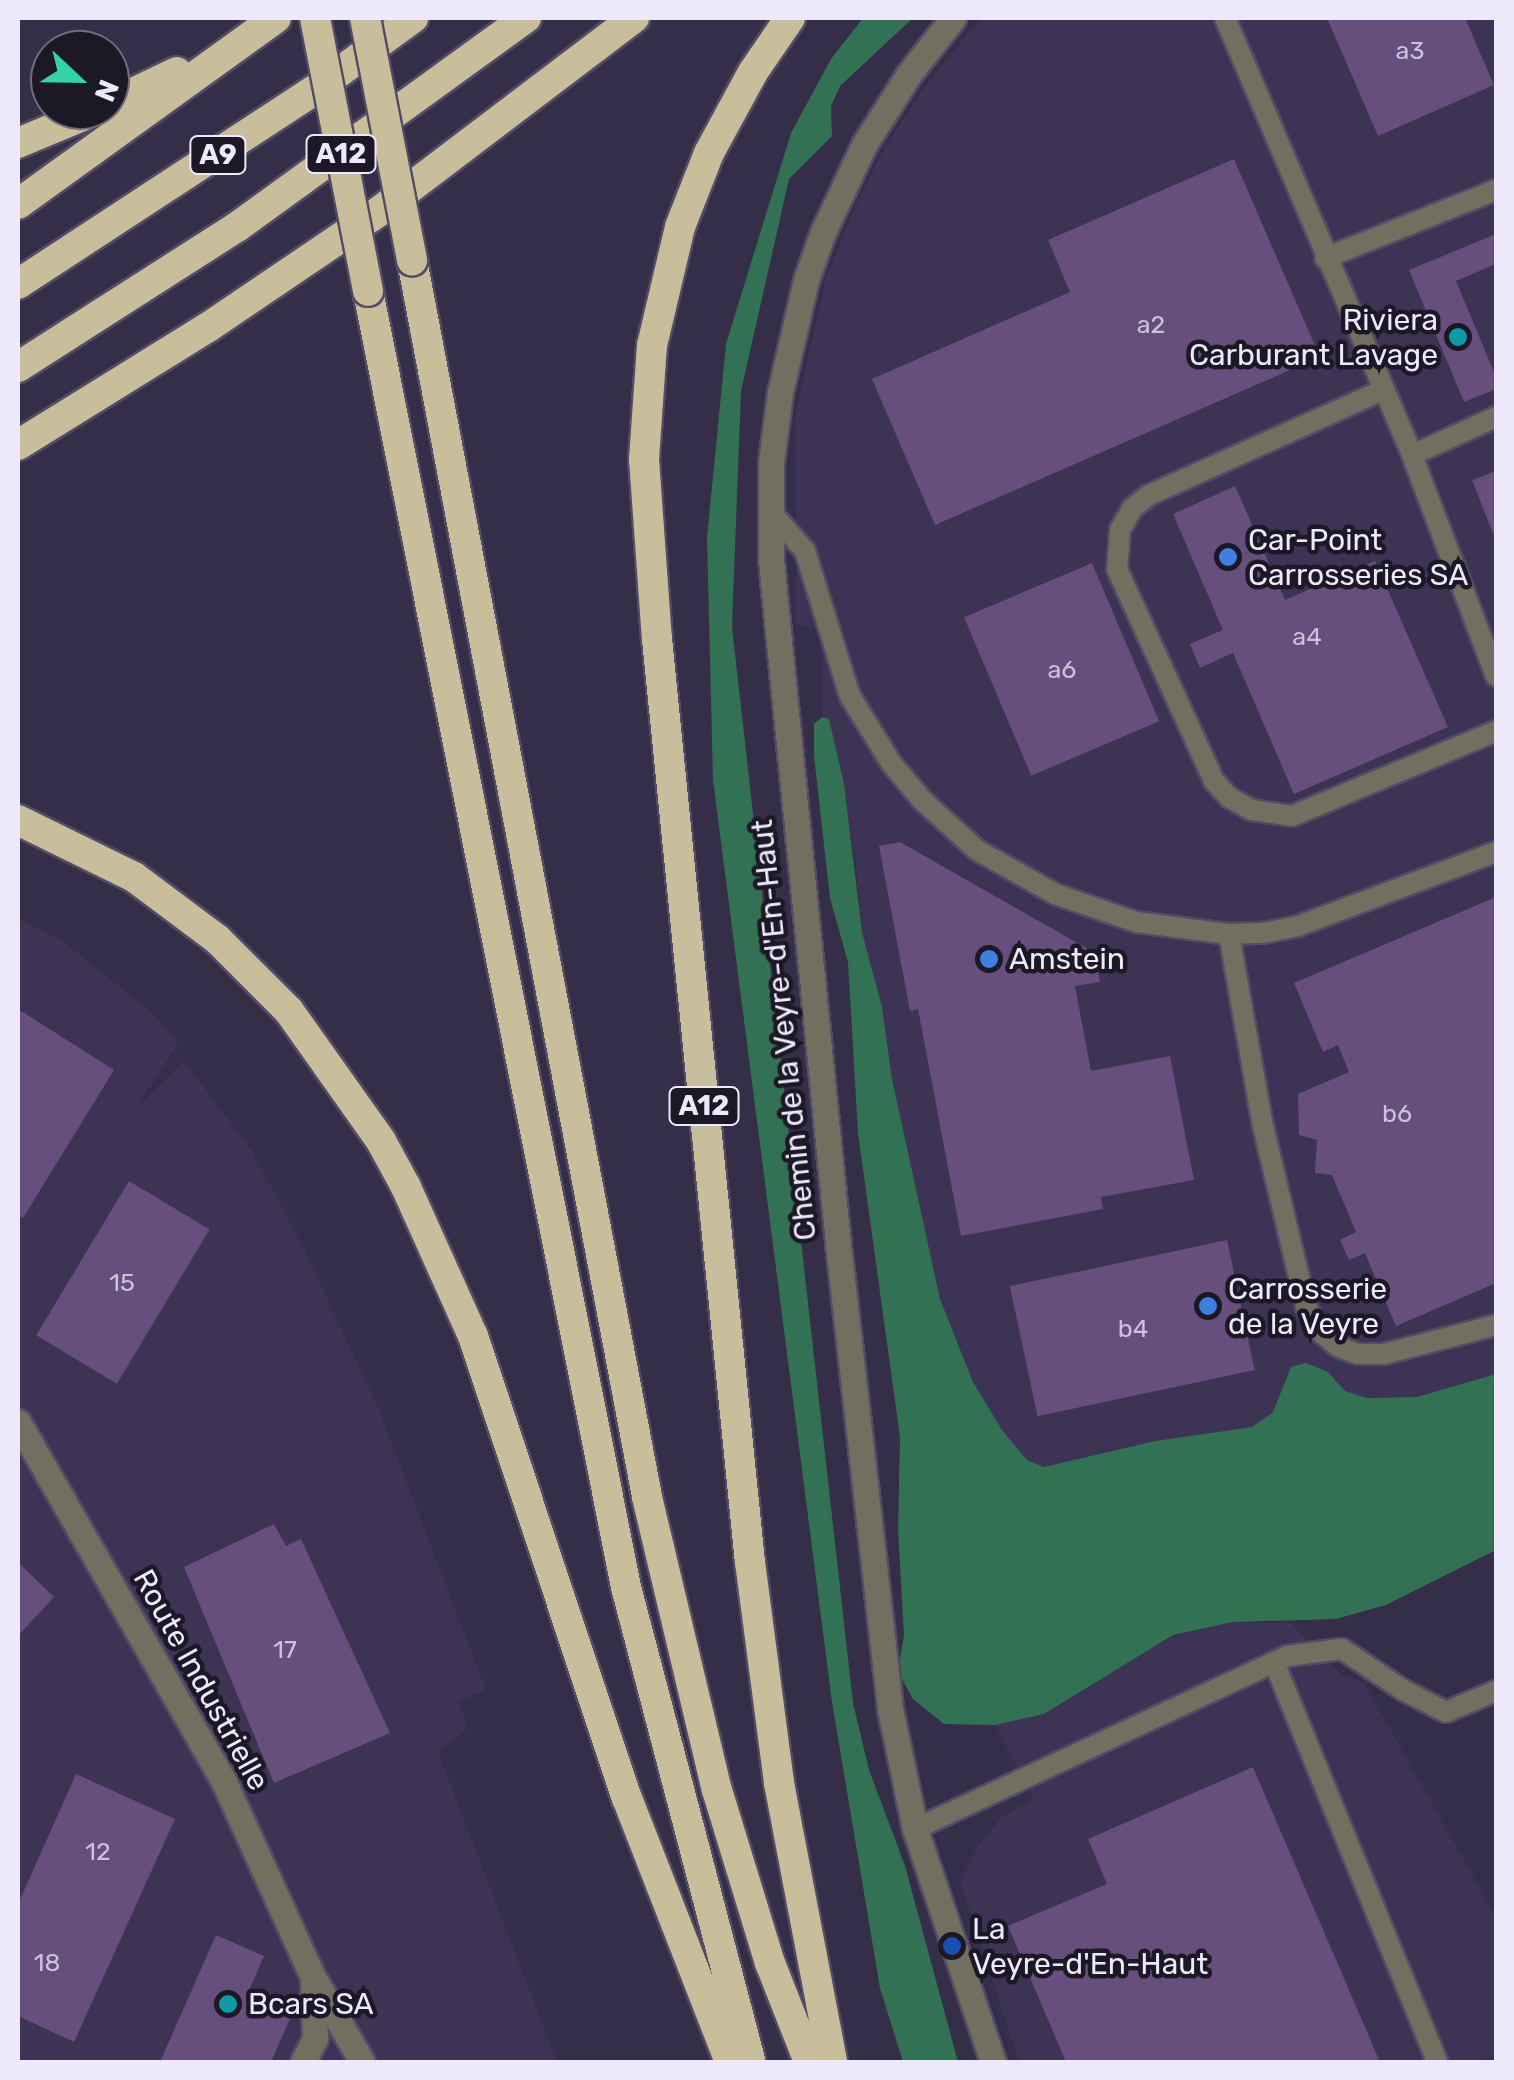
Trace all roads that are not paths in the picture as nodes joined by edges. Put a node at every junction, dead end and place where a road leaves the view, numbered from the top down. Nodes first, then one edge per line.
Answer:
1 (276, 18) edge
2 (314, 18) edge
3 (366, 18) edge
4 (413, 18) edge
5 (526, 18) edge
6 (634, 18) edge
7 (790, 18) edge
8 (953, 18) edge
9 (1225, 18) edge
10 (248, 38) junction
11 (130, 94) edge
12 (51, 130) edge
13 (18, 144) edge
14 (1496, 190) edge
15 (18, 204) edge
16 (1326, 258) junction
17 (18, 284) edge
18 (18, 367) edge
19 (1383, 390) junction
20 (1496, 418) edge
21 (18, 445) edge
22 (1412, 455) junction
23 (770, 511) junction
24 (1488, 632) edge
25 (1496, 676) edge
26 (1496, 731) edge
27 (18, 820) edge
28 (1496, 852) edge
29 (1229, 934) junction
30 (1496, 1325) edge
31 (18, 1422) edge
32 (1274, 1662) junction
33 (1496, 1691) edge
34 (915, 1829) junction
35 (313, 1977) junction
36 (304, 2062) edge
37 (362, 2062) edge
38 (730, 2062) edge
39 (751, 2062) edge
40 (808, 2062) edge
41 (832, 2062) edge
42 (994, 2062) edge
43 (1437, 2062) edge

1 - 10 highway
2 - 39 highway, A12, bridge
3 - 40 highway, A12, bridge
4 - 17 highway, A9
5 - 18 highway, A9
6 - 21 highway
7 - 41 highway, A12
8 - 23 street, Chemin de la Veyre-d'En-Haut
9 - 16 lane
10 - 11 highway
10 - 15 highway
12 - 13 highway
14 - 16 lane
16 - 19 lane
19 - 22 lane
19 - 26 lane
20 - 22 lane
22 - 24 lane
23 - 29 lane
23 - 34 street, Chemin de la Veyre-d'En-Haut
24 - 25 lane
27 - 38 highway
28 - 29 lane
29 - 30 lane
31 - 35 street, Route Industrielle
32 - 33 lane
32 - 34 lane
32 - 43 lane
34 - 42 street, Chemin de la Veyre-d'En-Haut
35 - 36 street, Route Industrielle
35 - 37 street, Route Industrielle

